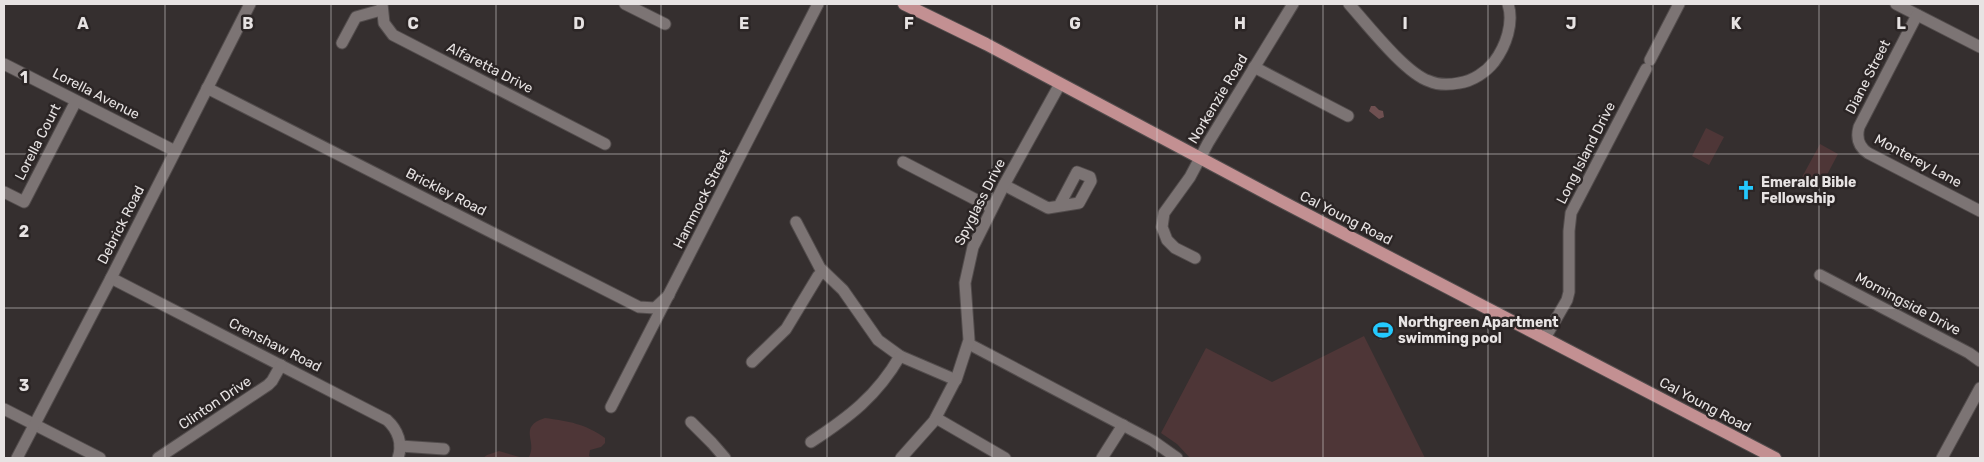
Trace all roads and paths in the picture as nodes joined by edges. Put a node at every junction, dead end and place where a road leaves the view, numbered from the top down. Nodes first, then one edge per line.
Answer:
1 (250, 4) edge
2 (625, 4) edge
3 (818, 4) edge
4 (904, 4) edge
5 (1293, 4) edge
6 (1349, 4) edge
7 (1508, 4) edge
8 (1679, 4) edge
9 (1896, 4) edge
10 (382, 7) edge
11 (1917, 15) junction
12 (665, 24) dead end
13 (342, 43) dead end
14 (1980, 47) edge
15 (4, 64) edge
16 (1254, 67) junction
17 (1060, 84) junction
18 (207, 88) junction
19 (76, 101) junction
20 (1348, 116) dead end
21 (1859, 127) joint
22 (605, 144) dead end
23 (175, 151) junction
24 (1201, 158) junction
25 (903, 162) dead end
26 (1004, 185) junction
27 (4, 192) edge
28 (1059, 206) dead end
29 (992, 208) junction
30 (1980, 211) edge
31 (796, 222) dead end
32 (1195, 258) dead end
33 (823, 272) junction
34 (1820, 275) dead end
35 (111, 278) junction
36 (669, 295) junction
37 (1545, 338) junction
38 (969, 344) junction
39 (900, 356) junction
40 (1980, 361) edge
41 (752, 362) dead end
42 (281, 365) junction
43 (956, 380) junction
44 (1980, 388) edge
45 (611, 407) dead end
46 (4, 409) edge
47 (936, 418) junction
48 (691, 422) dead end
49 (34, 424) junction
50 (1123, 425) junction
51 (811, 442) dead end
52 (400, 446) junction
53 (444, 449) dead end
54 (17, 458) edge
55 (100, 458) edge
56 (158, 458) edge
57 (398, 458) edge
58 (725, 458) edge
59 (901, 458) edge
60 (1005, 458) edge
61 (1102, 458) edge
62 (1177, 458) edge
63 (1775, 458) edge
64 (1942, 458) edge

1 - 18 street, Debrick Road
2 - 12 street
3 - 36 street, Hammock Street
4 - 17 main road, Cal Young Road
5 - 16 street, Norkenzie Road
6 - 7 street
8 - 37 street, Long Island Drive
9 - 11 street
10 - 13 street
10 - 22 street, Alfaretta Drive
11 - 14 street
11 - 21 street, Diane Street
15 - 19 street, Lorella Avenue
16 - 20 street
16 - 24 street, Norkenzie Road
17 - 24 main road, Cal Young Road
17 - 26 street, Spyglass Drive
18 - 23 street, Debrick Road
18 - 36 street, Brickley Road
19 - 23 street, Lorella Avenue
19 - 27 street, Lorella Court
21 - 30 street, Monterey Lane
23 - 35 street, Debrick Road
24 - 32 street
24 - 37 main road, Cal Young Road
25 - 29 street
26 - 28 street
26 - 29 street, Spyglass Drive
29 - 38 street, Spyglass Drive
31 - 33 street
33 - 39 street
33 - 41 street
34 - 40 street, Morningside Drive
35 - 42 street, Crenshaw Road
35 - 49 street, Debrick Road
36 - 45 street, Hammock Street
37 - 63 main road, Cal Young Road
38 - 43 street, Spyglass Drive
38 - 50 street
39 - 43 street
39 - 51 street
42 - 52 street, Crenshaw Road
42 - 56 street, Clinton Drive
43 - 47 street, Spyglass Drive
44 - 64 street
46 - 49 street
47 - 59 street, Spyglass Drive
47 - 60 street
48 - 58 street
49 - 54 street, Debrick Road
49 - 55 street
50 - 61 street
50 - 62 street
52 - 53 street
52 - 57 street

